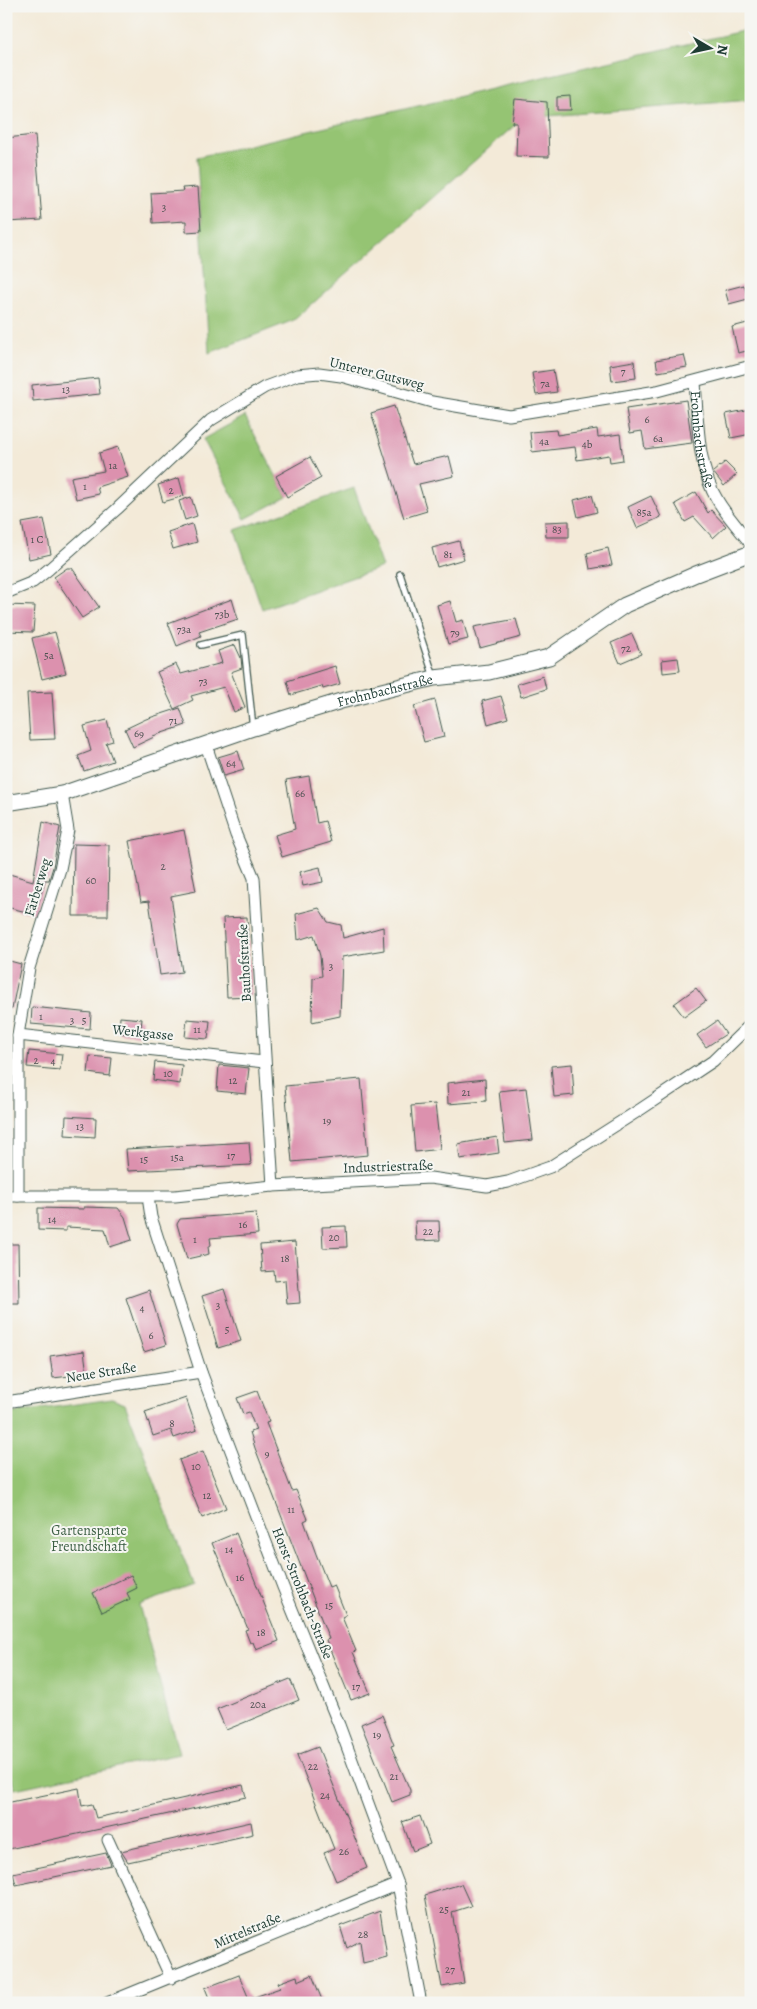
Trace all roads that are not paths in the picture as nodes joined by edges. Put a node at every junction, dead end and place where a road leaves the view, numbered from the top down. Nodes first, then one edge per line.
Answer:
1 (751, 366) edge
2 (695, 382) junction
3 (751, 544) edge
4 (751, 553) edge
5 (400, 574) dead end
6 (6, 593) edge
7 (202, 645) dead end
8 (434, 678) junction
9 (253, 728) junction
10 (206, 745) junction
11 (62, 794) junction
12 (6, 803) edge
13 (751, 1024) edge
14 (18, 1035) junction
15 (264, 1062) junction
16 (273, 1186) junction
17 (6, 1196) edge
18 (18, 1196) junction
19 (148, 1197) junction
20 (201, 1372) junction
21 (6, 1402) edge
22 (108, 1840) dead end
23 (398, 1884) junction
24 (171, 1978) junction
25 (107, 2003) edge
26 (421, 2003) edge

1 - 2 street, Unterer Gutsweg
2 - 3 street, Frohnbachstraße
2 - 6 street, Unterer Gutsweg
4 - 8 street, Frohnbachstraße
5 - 8 lane
7 - 9 lane
8 - 9 street, Frohnbachstraße
9 - 10 street, Frohnbachstraße
10 - 11 street, Frohnbachstraße
10 - 15 street, Bauhofstraße
11 - 12 street, Frohnbachstraße
11 - 14 street, Färberweg
13 - 16 street, Industriestraße
14 - 15 street, Werkgasse
14 - 18 street, Färberweg
15 - 16 street, Bauhofstraße
16 - 19 street, Industriestraße
17 - 18 street, Industriestraße
18 - 19 street, Industriestraße
19 - 20 street, Horst-Strohbach-Straße
20 - 21 street, Neue Straße
20 - 23 street, Horst-Strohbach-Straße
22 - 24 street
23 - 24 street, Mittelstraße
23 - 26 street, Horst-Strohbach-Straße
24 - 25 street, Mittelstraße

